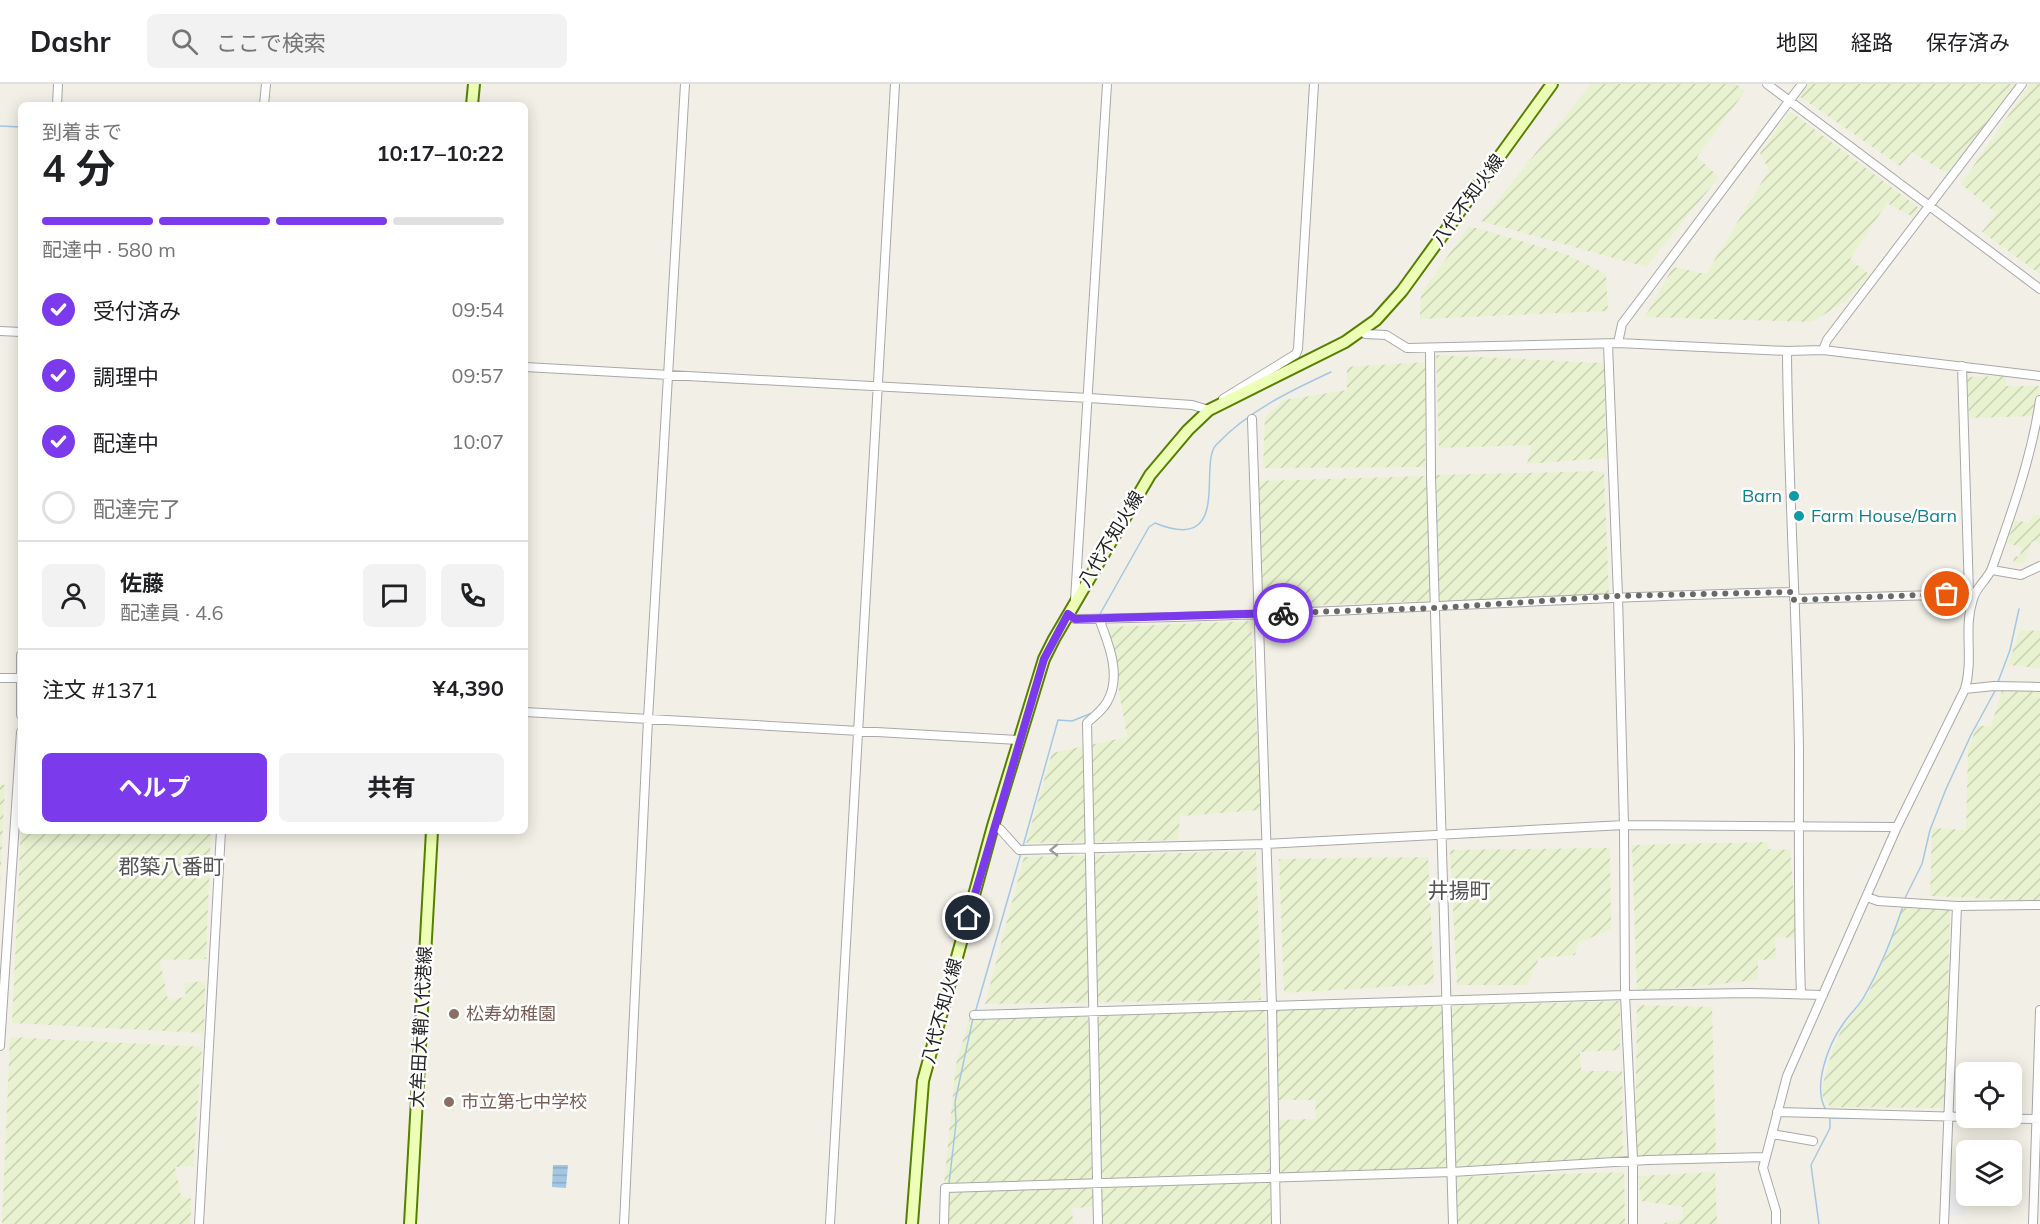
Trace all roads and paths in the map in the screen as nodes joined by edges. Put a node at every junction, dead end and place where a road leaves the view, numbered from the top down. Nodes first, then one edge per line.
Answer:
1 (58, 84) edge
2 (266, 84) edge
3 (474, 84) edge
4 (685, 84) edge
5 (895, 84) edge
6 (1107, 84) edge
7 (1314, 84) edge
8 (1552, 84) edge
9 (1767, 84) edge
10 (1802, 84) edge
11 (2022, 84) edge
12 (1790, 101) junction
13 (57, 102) edge
14 (264, 102) edge
15 (472, 102) edge
16 (1929, 205) junction
17 (2040, 289) edge
18 (1363, 330) junction
19 (0, 331) edge
20 (18, 332) edge
21 (1618, 343) junction
22 (1608, 344) junction
23 (1430, 348) junction
24 (1823, 350) junction
25 (1787, 351) junction
26 (1962, 366) junction
27 (528, 367) edge
28 (667, 375) junction
29 (2040, 376) edge
30 (877, 387) junction
31 (1089, 398) junction
32 (2040, 400) edge
33 (1206, 409) junction
34 (1252, 419) dead end
35 (2040, 566) edge
36 (1992, 570) junction
37 (1972, 594) junction
38 (1618, 596) junction
39 (1793, 596) junction
40 (1075, 600) junction
41 (1435, 608) junction
42 (1068, 614) junction
43 (1258, 614) junction
44 (1099, 619) junction
45 (0, 678) edge
46 (18, 678) edge
47 (2040, 687) edge
48 (1965, 689) junction
49 (528, 712) edge
50 (648, 719) junction
51 (857, 731) junction
52 (1020, 740) junction
53 (18, 777) edge
54 (1624, 825) junction
55 (993, 826) junction
56 (1797, 826) junction
57 (1897, 827) junction
58 (221, 834) edge
59 (432, 834) edge
60 (1442, 836) junction
61 (1267, 844) junction
62 (1090, 849) junction
63 (1867, 897) junction
64 (2040, 904) edge
65 (1957, 906) junction
66 (1625, 995) junction
67 (1801, 995) junction
68 (1823, 995) junction
69 (1446, 1001) junction
70 (1272, 1007) junction
71 (2040, 1010) edge
72 (1093, 1012) junction
73 (974, 1015) dead end
74 (0, 1046) edge
75 (1777, 1112) junction
76 (1948, 1118) junction
77 (1956, 1118) edge
78 (2022, 1120) edge
79 (2038, 1121) edge
80 (1772, 1134) junction
81 (1813, 1142) dead end
82 (1765, 1157) junction
83 (1633, 1160) junction
84 (1452, 1172) junction
85 (1275, 1177) junction
86 (1096, 1182) junction
87 (199, 1224) edge
88 (410, 1224) edge
89 (624, 1224) edge
90 (830, 1224) edge
91 (912, 1224) edge
92 (944, 1224) edge
93 (1098, 1224) edge
94 (1276, 1224) edge
95 (1453, 1224) edge
96 (1633, 1224) edge
97 (1776, 1224) edge
98 (1944, 1224) edge
99 (2033, 1224) edge

1 - 13 street
2 - 14 street
3 - 15 main road
4 - 28 street
5 - 30 street
6 - 31 street
7 - 33 street
8 - 18 main road, 八代不知火線
9 - 12 street
10 - 12 street
11 - 16 street
12 - 16 street
12 - 21 street
16 - 17 street
16 - 24 street
18 - 23 street
18 - 33 main road, 八代不知火線
19 - 20 street
21 - 22 street
21 - 25 street
22 - 23 street
22 - 38 street
23 - 41 street
24 - 25 street
24 - 26 street
25 - 39 street
26 - 29 street
26 - 37 street
27 - 28 street
28 - 30 street
28 - 50 street
30 - 31 street
30 - 51 street
31 - 33 street
31 - 40 street
32 - 36 street
33 - 40 main road, 八代不知火線
34 - 43 street
35 - 36 street
36 - 37 street
37 - 39 street
37 - 48 street
38 - 39 street
38 - 41 street
38 - 54 street
39 - 56 street
40 - 42 main road, 八代不知火線
41 - 43 street
41 - 60 street
42 - 44 street
42 - 52 main road, 八代不知火線
43 - 44 street
43 - 61 street
44 - 62 street
45 - 46 street
47 - 48 street
48 - 57 street
49 - 50 street
50 - 51 street
50 - 89 street
51 - 52 street
51 - 90 street
52 - 55 main road, 八代不知火線
53 - 74 street
54 - 56 street
54 - 60 street
54 - 66 street
62 -> 55 street
55 - 91 main road, 八代不知火線
56 - 57 street
56 - 67 street
57 - 63 street
58 - 87 street
59 - 88 main road, 大牟田大鞘八代港線
60 - 61 street
60 - 69 street
61 - 62 street
61 - 70 street
62 - 72 street
63 - 65 street
63 - 68 street
64 - 65 street
65 - 76 street
66 - 67 street
66 - 69 street
66 - 83 street
67 - 68 street
68 - 75 street
69 - 70 street
69 - 84 street
70 - 72 street
70 - 85 street
71 - 79 street
72 - 73 street
72 - 86 street
75 - 76 street
75 - 80 street
76 - 77 street
76 - 98 street
78 - 79 street
79 - 99 street
80 - 81 street
80 - 82 street
82 - 83 street
82 - 97 street
83 - 84 street
83 - 96 street
84 - 85 street
84 - 95 street
85 - 86 street
85 - 94 street
86 - 92 street
86 - 93 street

